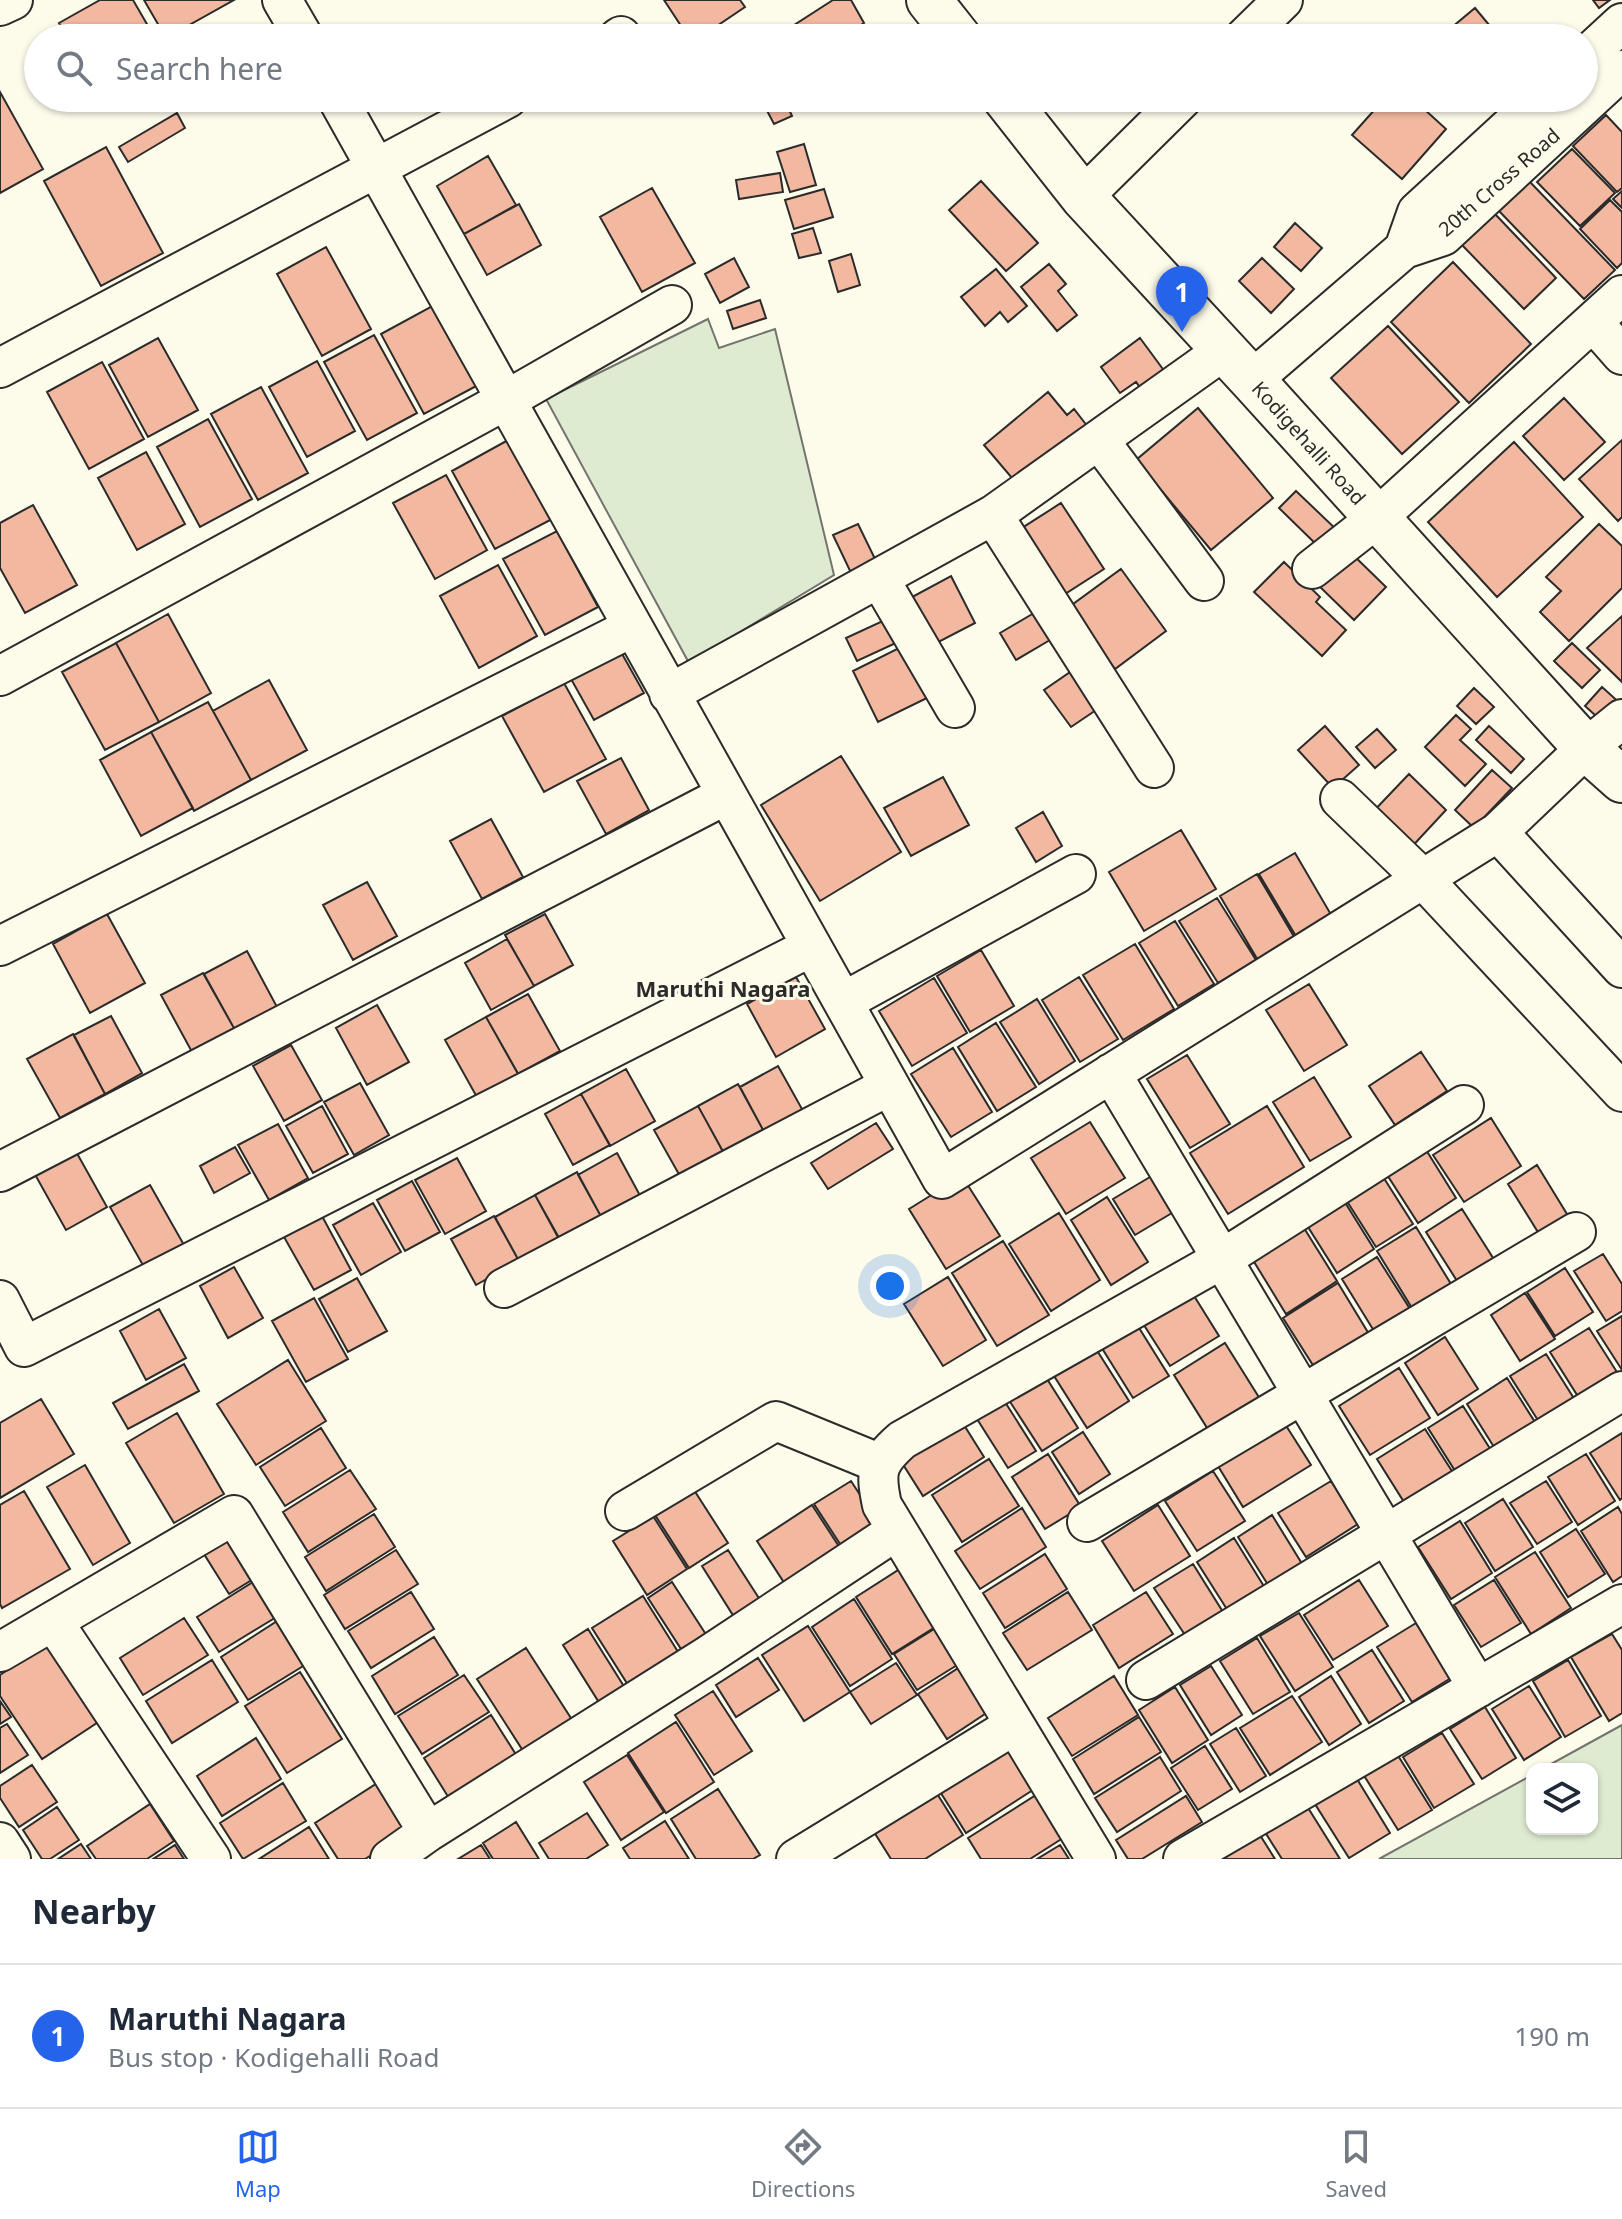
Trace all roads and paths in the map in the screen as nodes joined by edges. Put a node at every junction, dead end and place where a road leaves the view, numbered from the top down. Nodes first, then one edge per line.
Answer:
1 (13, 0) edge
2 (282, 0) edge
3 (929, 0) edge
4 (1283, 0) edge
5 (0, 6) edge
6 (1622, 23) edge
7 (296, 24) edge
8 (948, 24) edge
9 (1258, 24) edge
10 (1598, 45) edge
11 (1622, 70) edge
12 (1598, 92) edge
13 (345, 112) edge
14 (482, 112) edge
15 (1016, 112) edge
16 (1169, 112) edge
17 (1526, 112) edge
18 (1577, 112) edge
19 (377, 169) junction
20 (1083, 197) junction
21 (1404, 249) junction
22 (1622, 295) edge
23 (672, 305) dead end
24 (1593, 322) junction
25 (1622, 355) edge
26 (1238, 366) junction
27 (0, 368) edge
28 (506, 400) junction
29 (1099, 440) junction
30 (993, 515) junction
31 (1377, 518) junction
32 (1312, 569) dead end
33 (879, 578) junction
34 (1204, 581) dead end
35 (633, 627) junction
36 (0, 676) edge
37 (669, 694) junction
38 (955, 708) dead end
39 (1622, 719) edge
40 (1586, 748) junction
41 (1154, 768) dead end
42 (1622, 780) edge
43 (726, 795) junction
44 (1340, 799) dead end
45 (1498, 832) junction
46 (1076, 874) dead end
47 (1424, 880) junction
48 (0, 946) edge
49 (811, 947) junction
50 (1622, 968) edge
51 (843, 1002) junction
52 (1111, 1073) junction
53 (889, 1086) junction
54 (1622, 1092) edge
55 (1464, 1105) dead end
56 (0, 1172) edge
57 (1576, 1232) dead end
58 (1222, 1259) junction
59 (504, 1288) dead end
60 (0, 1300) edge
61 (1622, 1391) edge
62 (1302, 1394) junction
63 (881, 1464) junction
64 (625, 1511) dead end
65 (1087, 1522) dead end
66 (896, 1531) junction
67 (1386, 1534) junction
68 (1622, 1604) edge
69 (53, 1621) junction
70 (0, 1652) edge
71 (1146, 1680) dead end
72 (1478, 1688) junction
73 (1013, 1726) junction
74 (428, 1832) junction
75 (0, 1842) edge
76 (840, 1848) edge
77 (11, 1859) edge
78 (211, 1859) edge
79 (390, 1859) edge
80 (796, 1859) edge
81 (1096, 1859) edge
82 (1183, 1859) edge

1 - 5 street
2 - 7 street
3 - 8 main road
4 - 9 street
6 - 10 street
11 - 12 street, 20th Cross Road
13 - 19 street
14 - 19 street
15 - 20 main road, Kodigehalli Road
16 - 20 street
17 - 21 street, 20th Cross Road
18 - 21 street, 20th Cross Road
19 - 27 street
19 - 28 street
20 - 26 main road, Kodigehalli Road
21 - 26 street, 20th Cross Road
22 - 24 street
23 - 28 street
24 - 25 street
24 - 31 street
26 - 29 street, 20th Cross Road
26 - 31 main road, Kodigehalli Road
28 - 35 street
28 - 36 street
29 - 30 street, 20th Cross Road
29 - 34 street
30 - 33 street, 20th Cross Road
30 - 41 street
31 - 32 street
31 - 40 main road, Kodigehalli Road
33 - 37 street, 20th Cross Road
33 - 38 street
35 - 37 street
35 - 48 street
37 - 43 street
39 - 40 street
40 - 42 main road, Kodigehalli Road
40 - 45 street
43 - 49 street
43 - 56 street
44 - 47 street
45 - 47 street
45 - 50 street
46 - 51 street
47 - 52 street
47 - 54 street
49 - 51 street
49 - 60 street
51 - 53 street
52 - 53 street
52 - 58 street
53 - 59 street
55 - 58 street
57 - 62 street
58 - 62 street
58 - 63 street
61 - 67 street
62 - 65 street
62 - 67 street
63 - 64 street
63 - 66 street
66 - 73 street
66 - 74 street
67 - 71 street
67 - 72 street
68 - 72 street
69 - 70 street
69 - 74 street
69 - 78 street
72 - 82 street
73 - 76 street
73 - 81 street
74 - 79 street
75 - 77 street
76 - 80 street

